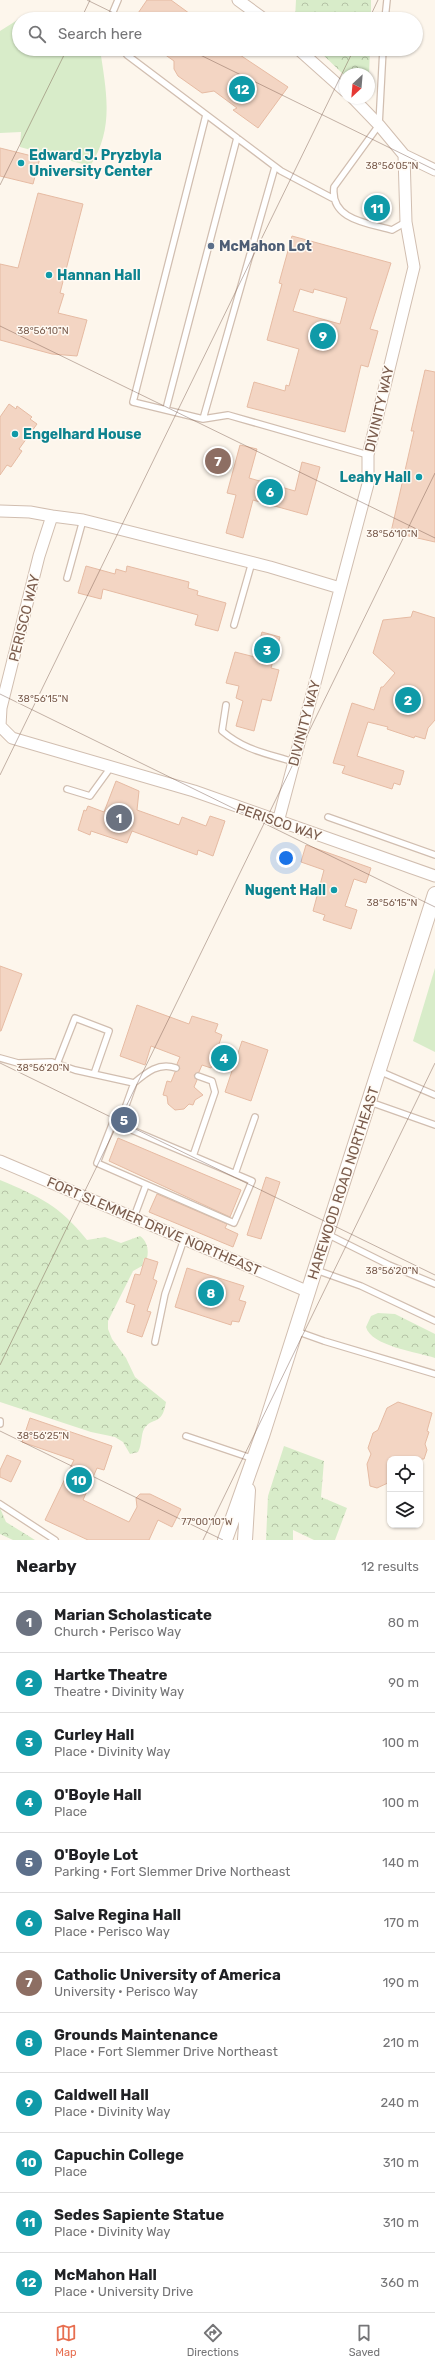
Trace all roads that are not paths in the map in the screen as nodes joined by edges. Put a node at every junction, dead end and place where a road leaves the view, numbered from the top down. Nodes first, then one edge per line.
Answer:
1 (118, 0) edge
2 (238, 0) edge
3 (387, 0) edge
4 (113, 12) edge
5 (254, 12) edge
6 (386, 12) edge
7 (128, 56) edge
8 (306, 56) edge
9 (383, 56) edge
10 (339, 86) edge
11 (359, 104) edge
12 (206, 114) junction
13 (379, 125) junction
14 (237, 138) junction
15 (404, 155) junction
16 (275, 167) junction
17 (435, 170) edge
18 (332, 198) junction
19 (406, 222) junction
20 (166, 409) junction
21 (203, 419) junction
22 (368, 455) junction
23 (0, 512) edge
24 (52, 516) junction
25 (83, 520) junction
26 (252, 562) junction
27 (67, 578) dead end
28 (340, 588) junction
29 (234, 625) dead end
30 (226, 705) dead end
31 (294, 762) junction
32 (111, 767) junction
33 (67, 789) dead end
34 (328, 817) dead end
35 (278, 822) junction
36 (435, 855) edge
37 (435, 876) edge
38 (435, 894) edge
39 (0, 1058) edge
40 (57, 1064) junction
41 (176, 1068) dead end
42 (379, 1071) junction
43 (94, 1074) junction
44 (198, 1076) dead end
45 (134, 1083) junction
46 (435, 1095) edge
47 (370, 1102) junction
48 (255, 1117) dead end
49 (119, 1124) junction
50 (435, 1125) edge
51 (193, 1156) junction
52 (0, 1161) edge
53 (235, 1174) junction
54 (146, 1185) junction
55 (134, 1217) junction
56 (327, 1234) junction
57 (184, 1239) junction
58 (316, 1270) junction
59 (435, 1284) edge
60 (309, 1292) junction
61 (435, 1321) edge
62 (296, 1331) junction
63 (155, 1342) dead end
64 (435, 1374) edge
65 (186, 1436) dead end
66 (254, 1459) junction
67 (249, 1472) junction
68 (0, 1504) edge
69 (55, 1540) edge
70 (225, 1540) edge
71 (246, 1540) edge

1 - 4 lane
2 - 5 street
3 - 6 lane
7 - 12 lane
8 - 10 street
9 - 13 lane
11 - 13 street
12 - 14 lane
12 - 20 lane
13 - 15 street
13 - 18 lane
14 - 16 lane
14 - 20 lane
15 - 17 street
15 - 19 street, DIVINITY WAY
16 - 18 lane
16 - 21 lane
18 - 19 lane
19 - 22 street, DIVINITY WAY
20 - 21 lane
21 - 22 lane
22 - 28 street, DIVINITY WAY
23 - 24 street
24 - 25 street
24 - 32 street, PERISCO WAY
25 - 26 street
25 - 27 lane
26 - 28 street
26 - 29 lane
28 - 31 street, DIVINITY WAY
30 - 31 lane
31 - 35 street, DIVINITY WAY
32 - 33 lane
32 - 35 street, PERISCO WAY
34 - 36 lane
35 - 37 street, PERISCO WAY
38 - 42 street, HAREWOOD ROAD NORTHEAST
39 - 40 lane
40 - 43 lane
40 - 43 lane
41 - 45 lane
42 - 46 lane
42 - 47 street, HAREWOOD ROAD NORTHEAST
43 - 45 lane
44 - 51 lane
45 - 49 lane
47 - 50 lane
47 - 56 street, HAREWOOD ROAD NORTHEAST
48 - 53 lane
49 - 51 lane
49 - 54 lane
51 - 53 lane
52 - 55 street, FORT SLEMMER DRIVE NORTHEAST
53 - 54 lane
54 - 55 lane
55 - 57 street, FORT SLEMMER DRIVE NORTHEAST
56 - 58 street, HAREWOOD ROAD NORTHEAST
56 - 59 lane
57 - 60 street, FORT SLEMMER DRIVE NORTHEAST
57 - 63 lane
58 - 60 street, HAREWOOD ROAD NORTHEAST
58 - 61 lane
60 - 62 street, HAREWOOD ROAD NORTHEAST
62 - 64 lane
62 - 66 street, HAREWOOD ROAD NORTHEAST
65 - 66 lane
66 - 67 street, HAREWOOD ROAD NORTHEAST
67 - 70 street, HAREWOOD ROAD NORTHEAST
67 - 71 street, HAREWOOD ROAD NORTHEAST
68 - 69 lane

